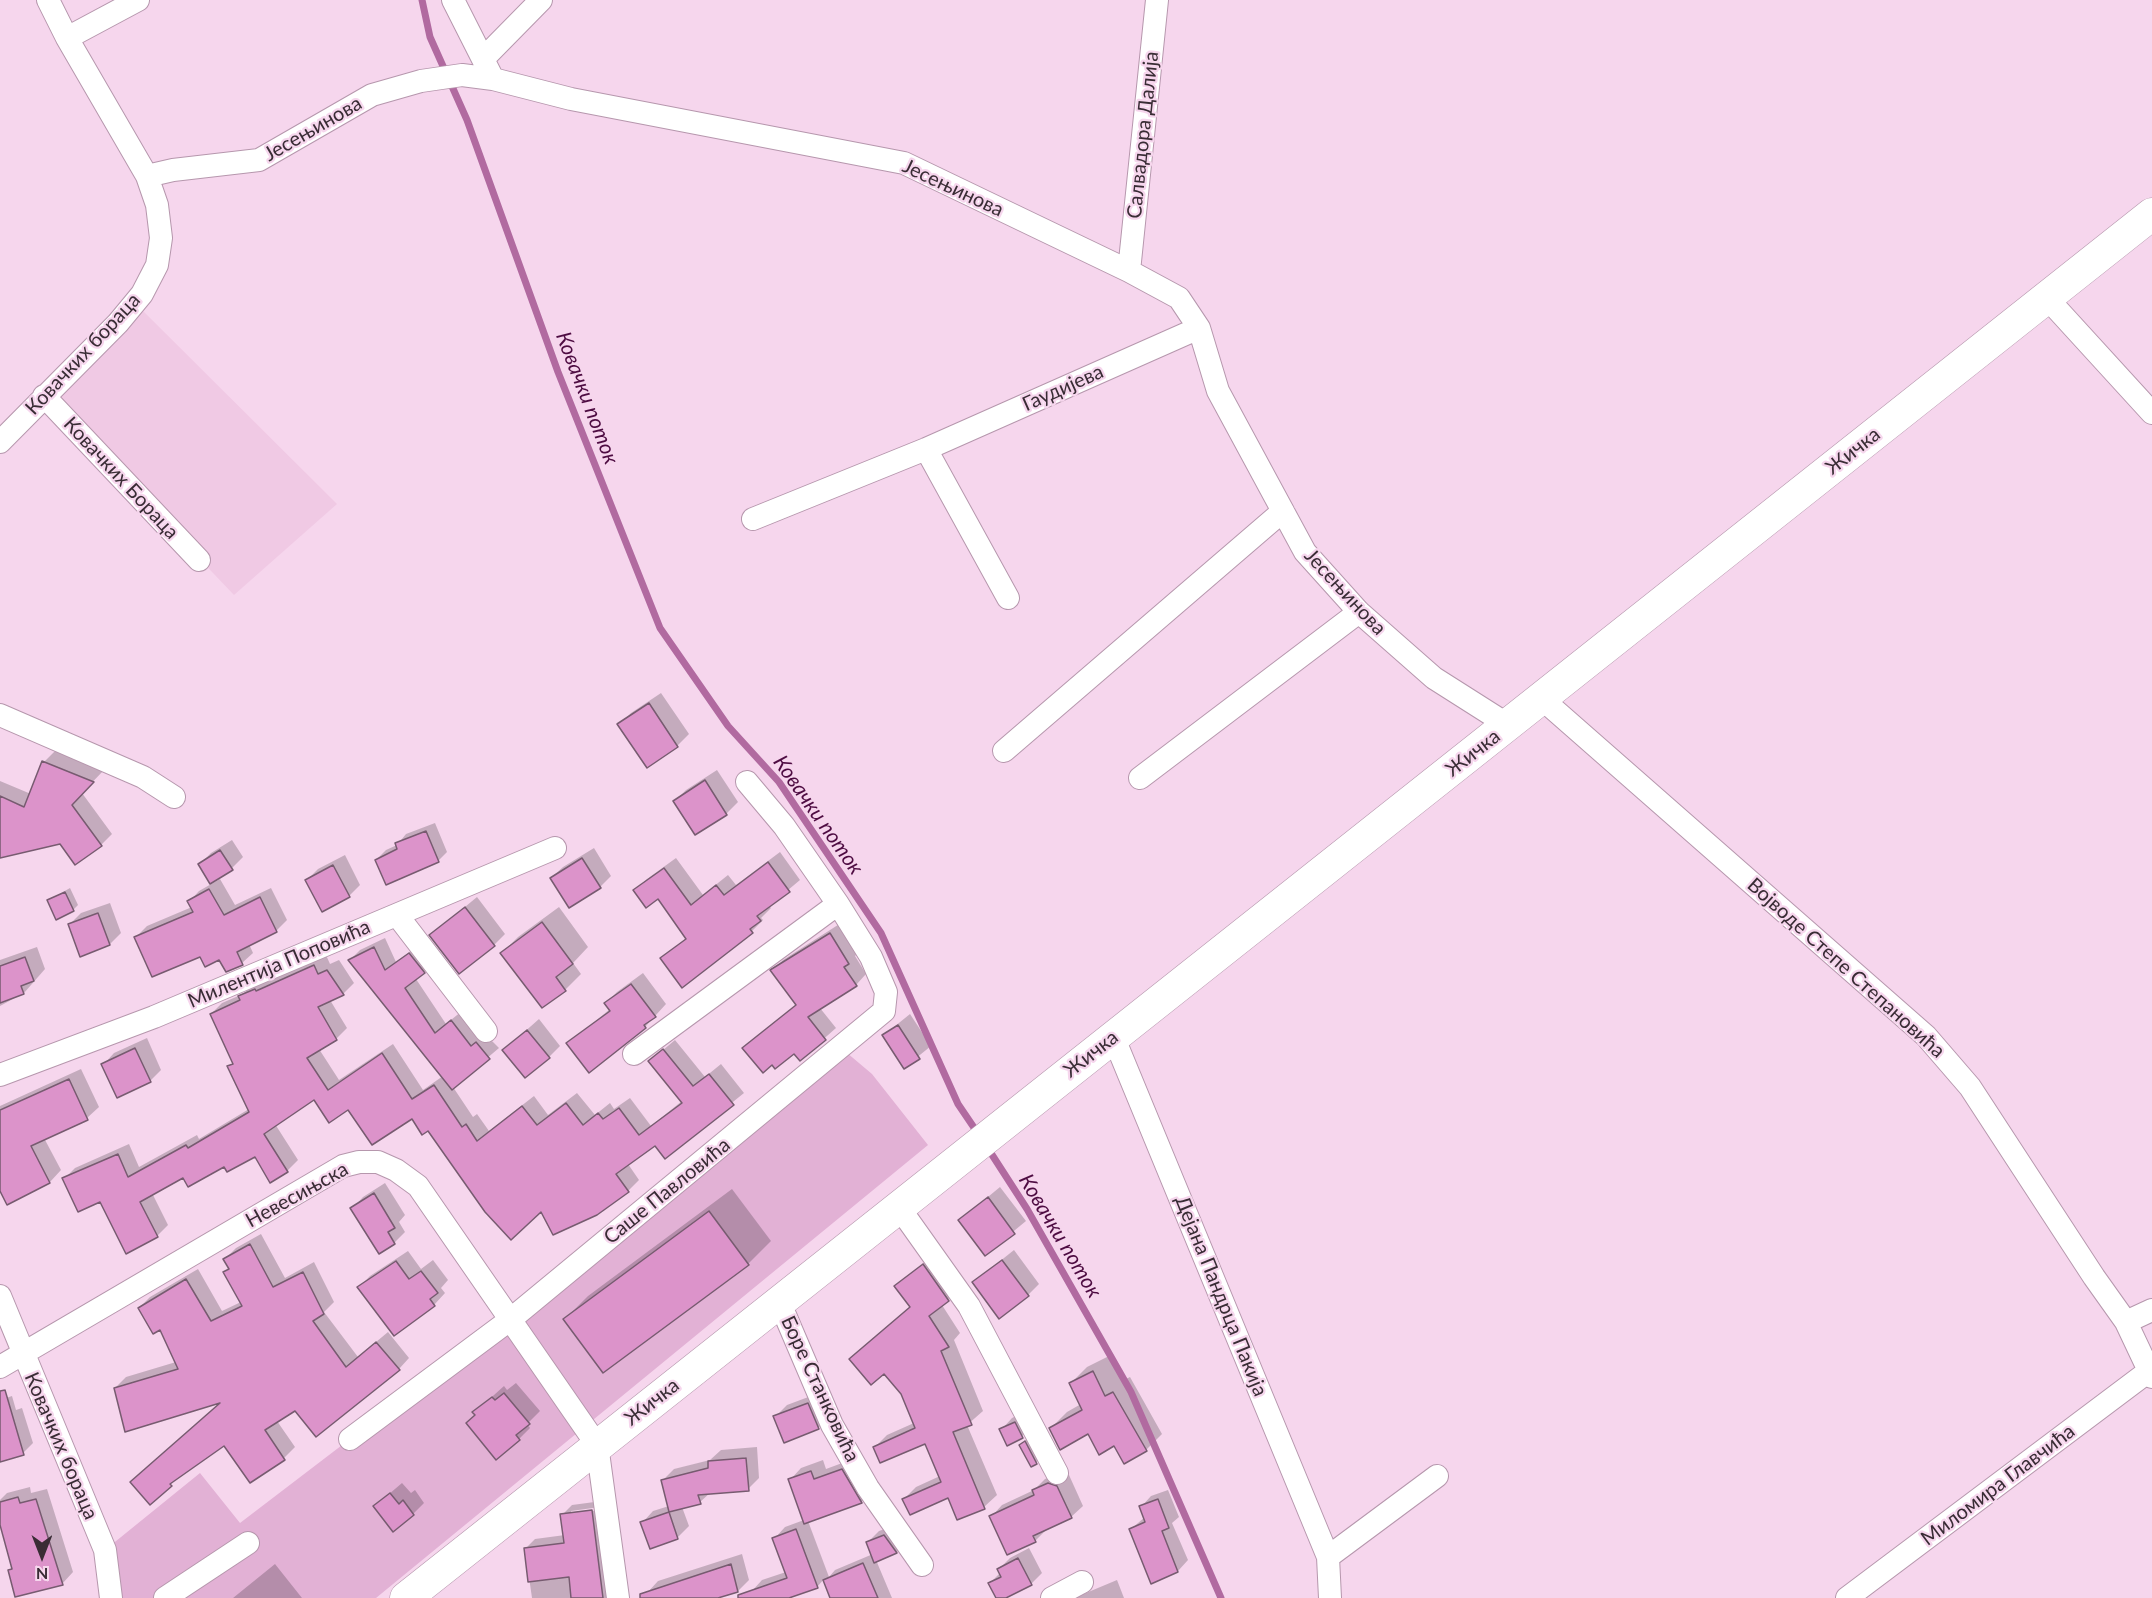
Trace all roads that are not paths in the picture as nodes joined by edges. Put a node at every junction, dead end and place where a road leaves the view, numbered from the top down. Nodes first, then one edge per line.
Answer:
1 (48, 0) edge
2 (138, 0) edge
3 (453, 0) edge
4 (541, 0) edge
5 (1157, 0) edge
6 (67, 38) junction
7 (483, 59) junction
8 (493, 79) junction
9 (147, 176) junction
10 (2152, 214) edge
11 (1129, 271) junction
12 (2046, 297) junction
13 (1200, 328) junction
14 (44, 396) junction
15 (2152, 413) edge
16 (0, 442) edge
17 (926, 449) junction
18 (1283, 512) junction
19 (753, 519) dead end
20 (199, 560) dead end
21 (1008, 598) dead end
22 (1359, 612) junction
23 (1541, 698) junction
24 (0, 715) edge
25 (1508, 725) junction
26 (1004, 751) dead end
27 (1140, 778) dead end
28 (747, 782) dead end
29 (174, 797) dead end
30 (555, 848) dead end
31 (838, 904) junction
32 (397, 915) junction
33 (486, 1031) dead end
34 (1113, 1036) junction
35 (634, 1054) dead end
36 (0, 1075) edge
37 (898, 1206) junction
38 (0, 1296) edge
39 (779, 1301) junction
40 (2152, 1310) edge
41 (511, 1318) junction
42 (2126, 1322) junction
43 (23, 1355) junction
44 (0, 1367) edge
45 (2151, 1374) edge
46 (350, 1439) dead end
47 (597, 1445) junction
48 (1057, 1473) dead end
49 (1437, 1476) dead end
50 (248, 1543) dead end
51 (1328, 1557) junction
52 (922, 1565) dead end
53 (1082, 1582) dead end
54 (111, 1598) edge
55 (165, 1598) edge
56 (406, 1598) edge
57 (618, 1598) edge
58 (1052, 1598) edge
59 (1330, 1598) edge
60 (1847, 1598) edge

1 - 6 street, Ковачких бораца
2 - 6 street
3 - 7 street
4 - 7 street
5 - 11 street, Салвадора Далија
6 - 9 street, Ковачких бораца
7 - 8 street
8 - 9 street, Јесењинова
8 - 11 street, Јесењинова
9 - 14 street, Ковачких бораца
10 - 12 main road, Жичка
11 - 13 street, Јесењинова
12 - 15 street
12 - 23 main road, Жичка
13 - 17 street, Гаудијева
13 - 18 street, Јесењинова
14 - 16 street, Ковачких бораца
14 - 20 street, Ковачких Бораца
17 - 19 street, Гаудијева
17 - 21 street
18 - 22 street, Јесењинова
18 - 26 street
22 - 25 street, Јесењинова
22 - 27 street
23 - 25 main road, Жичка
23 - 42 street, Војводе Степе Степановића
24 - 29 street
25 - 34 main road, Жичка
28 - 31 street, Саше Павловића
30 - 32 street, Милентија Поповића
31 - 35 street
31 - 41 street, Саше Павловића
32 - 33 street
32 - 36 street, Милентија Поповића
34 - 37 main road, Жичка
34 - 51 street, Дејана Пандрца Пакија
37 - 39 main road, Жичка
37 - 48 street
38 - 43 street, Ковачких бораца
39 - 47 main road, Жичка
39 - 52 street, Боре Станковића
40 - 42 street
41 - 43 street, Невесињска
41 - 46 street, Саше Павловића
41 - 47 street, Невесињска
42 - 45 street, Војводе Степе Степановића
43 - 44 street, Невесињска
43 - 54 street, Ковачких бораца
45 - 60 street, Миломира Главчића
47 - 56 main road, Жичка
47 - 57 street
49 - 51 street
50 - 55 street
51 - 59 street, Дејана Пандрца Пакија
53 - 58 street

